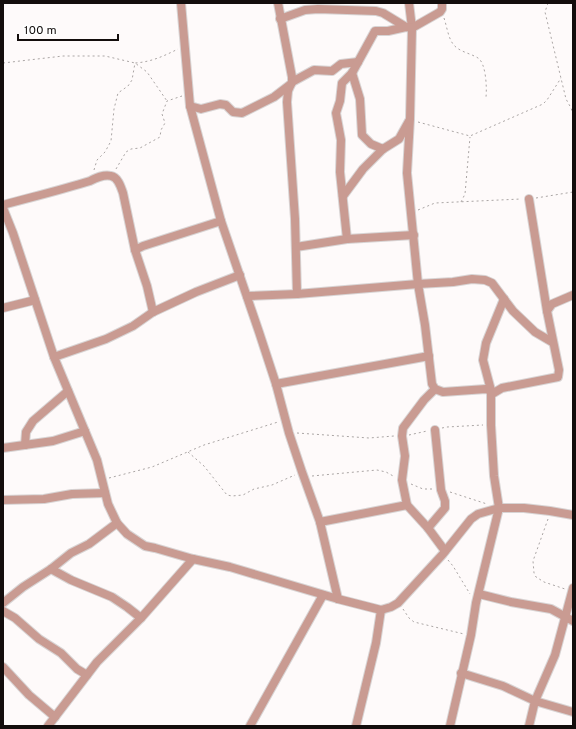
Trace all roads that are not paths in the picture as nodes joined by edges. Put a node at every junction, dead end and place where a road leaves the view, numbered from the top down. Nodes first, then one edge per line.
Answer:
1 (181, 3) edge
2 (278, 3) edge
3 (409, 3) edge
4 (442, 6) edge
5 (280, 19) junction
6 (409, 28) junction
7 (358, 62) junction
8 (352, 73) junction
9 (291, 83) junction
10 (190, 106) junction
11 (410, 119) junction
12 (383, 149) junction
13 (343, 196) junction
14 (530, 199) road end
15 (3, 205) edge
16 (3, 208) edge
17 (221, 221) junction
18 (414, 235) junction
19 (347, 239) junction
20 (296, 248) junction
21 (135, 250) junction
22 (240, 275) junction
23 (418, 284) junction
24 (297, 294) junction
25 (573, 295) edge
26 (247, 296) junction
27 (504, 299) junction
28 (35, 300) junction
29 (3, 308) edge
30 (546, 311) junction
31 (152, 312) junction
32 (552, 342) junction
33 (429, 356) junction
34 (54, 357) junction
35 (276, 384) junction
36 (435, 389) junction
37 (68, 391) junction
38 (492, 394) junction
39 (435, 430) road end
40 (84, 431) junction
41 (25, 445) junction
42 (3, 448) edge
43 (105, 493) junction
44 (3, 500) edge
45 (407, 505) junction
46 (499, 508) junction
47 (573, 515) edge
48 (320, 522) junction
49 (117, 523) junction
50 (428, 528) junction
51 (444, 552) junction
52 (193, 559) junction
53 (51, 569) junction
54 (573, 590) edge
55 (479, 594) junction
56 (323, 595) junction
57 (338, 599) junction
58 (3, 603) edge
59 (381, 610) junction
60 (3, 611) edge
61 (141, 618) junction
62 (569, 619) edge
63 (3, 667) edge
64 (461, 673) junction
65 (87, 675) junction
66 (536, 701) junction
67 (573, 712) edge
68 (55, 717) junction
69 (48, 726) edge
70 (250, 726) edge
71 (356, 726) edge
72 (450, 726) edge
73 (529, 726) edge

1 - 10 street
2 - 5 street
3 - 6 street
4 - 6 street
5 - 6 street
5 - 9 street
6 - 7 street
6 - 11 street
7 - 8 street
7 - 9 street
8 - 12 street
8 - 13 street
9 - 10 street
9 - 20 street
10 - 17 street
11 - 12 street
11 - 18 street
12 - 13 street
13 - 19 street
14 - 30 street
15 - 21 street
16 - 28 street
17 - 21 street
17 - 22 street
18 - 19 street
18 - 23 street
19 - 20 street
20 - 24 street
21 - 31 street
22 - 26 street
22 - 31 street
23 - 24 street
23 - 27 street
23 - 33 street
24 - 26 street
25 - 30 street
26 - 35 street
27 - 32 street
27 - 38 street
28 - 29 street
28 - 34 street
30 - 32 street
31 - 34 street
32 - 38 street
33 - 35 street
33 - 36 street
34 - 37 street
35 - 48 street
36 - 38 street
36 - 45 street
37 - 40 street
37 - 41 street
38 - 46 street
39 - 50 street
40 - 41 street
40 - 43 street
41 - 42 street
43 - 44 street
43 - 49 street
45 - 48 street
45 - 50 street
46 - 47 street
46 - 51 street
46 - 55 street
48 - 57 street
49 - 52 street
49 - 53 street
50 - 51 street
51 - 59 street
52 - 56 street
52 - 61 street
53 - 58 street
53 - 61 street
54 - 62 street
55 - 62 street
55 - 64 street
56 - 57 street
56 - 70 street
57 - 59 street
59 - 71 street
60 - 65 street
61 - 65 street
62 - 66 street
63 - 68 street
64 - 66 street
64 - 72 street
65 - 68 street
66 - 67 street
66 - 73 street
68 - 69 street

